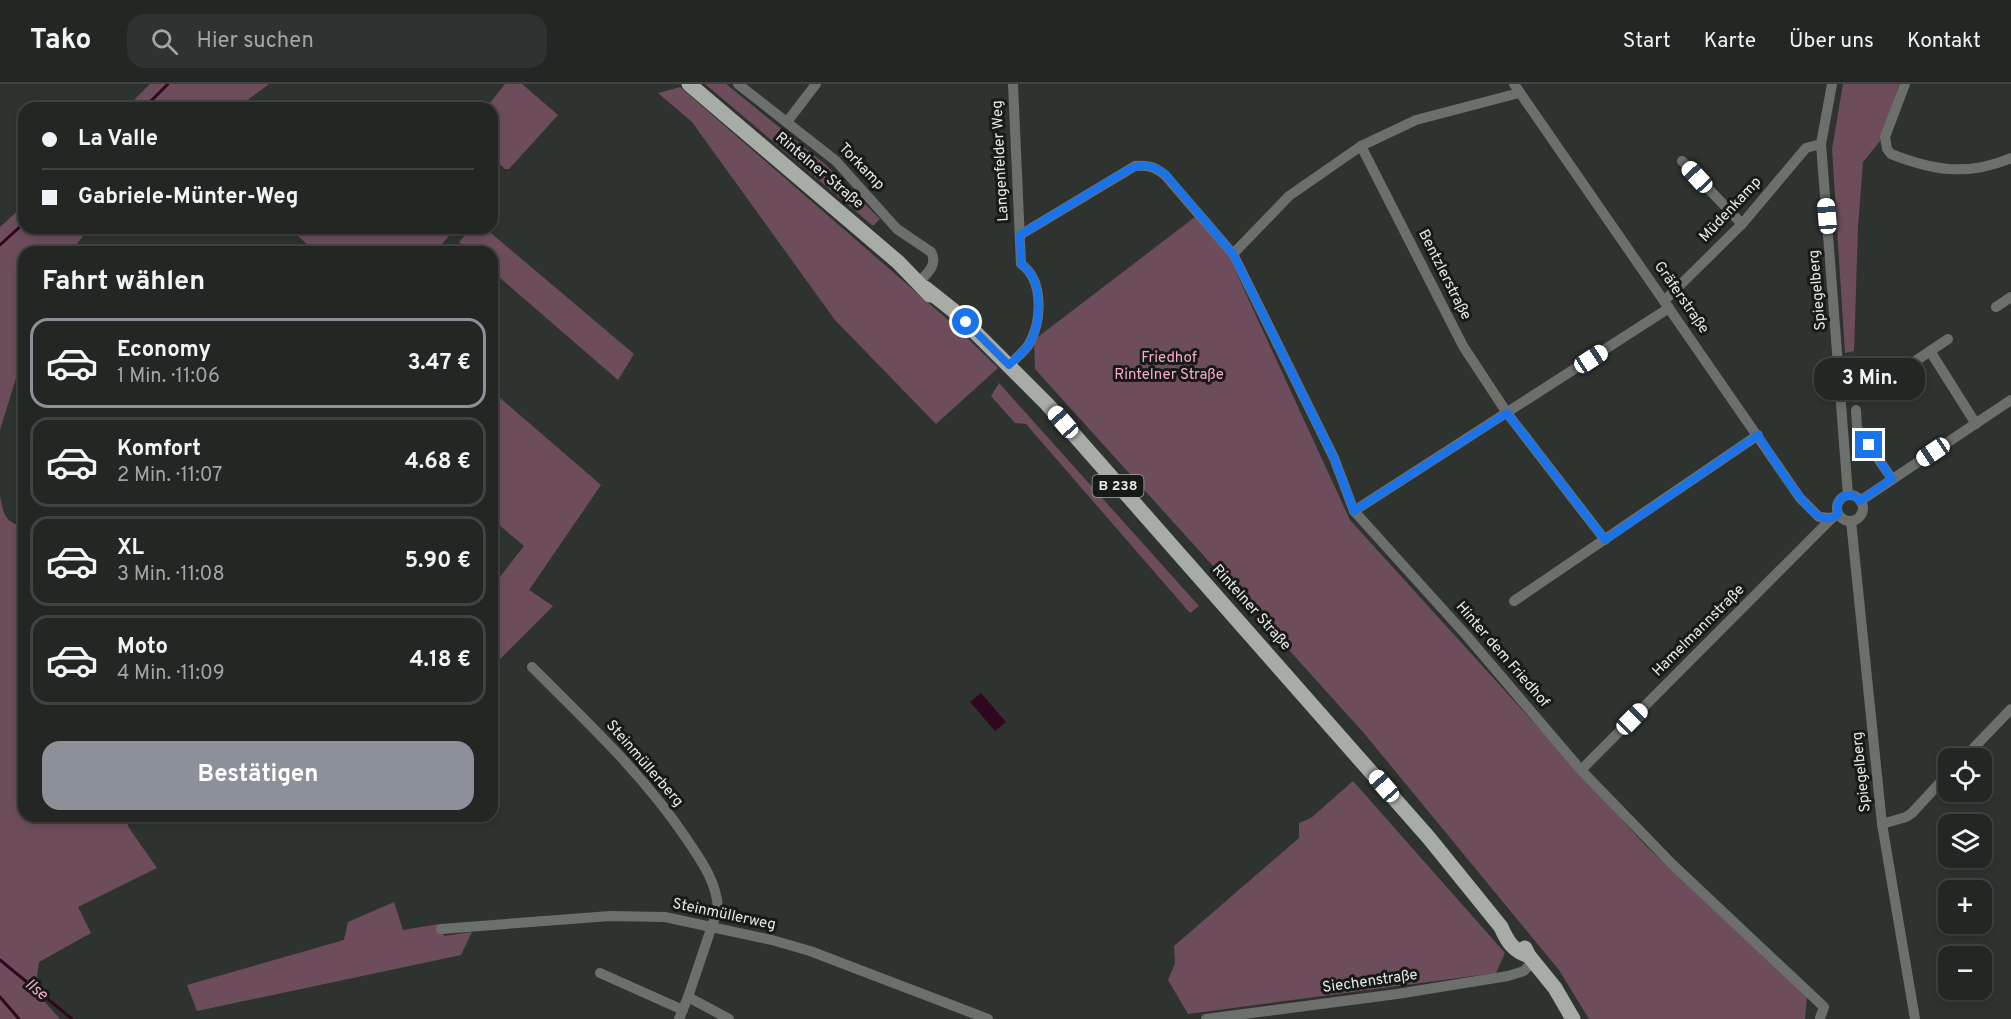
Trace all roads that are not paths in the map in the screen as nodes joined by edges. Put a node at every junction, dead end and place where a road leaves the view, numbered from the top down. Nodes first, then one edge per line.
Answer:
1 (689, 84) edge
2 (738, 84) edge
3 (816, 84) edge
4 (1013, 84) edge
5 (1832, 84) edge
6 (1905, 84) edge
7 (1516, 88) edge
8 (787, 122) junction
9 (1821, 144) junction
10 (1361, 146) junction
11 (2011, 158) edge
12 (1682, 161) dead end
13 (1742, 224) junction
14 (1020, 235) junction
15 (1233, 254) junction
16 (922, 285) junction
17 (2011, 297) edge
18 (1667, 304) junction
19 (1996, 307) dead end
20 (1948, 339) dead end
21 (1930, 351) junction
22 (1911, 364) dead end
23 (1009, 365) junction
24 (2011, 400) edge
25 (1856, 410) dead end
26 (1507, 413) junction
27 (1976, 424) junction
28 (1758, 435) junction
29 (1892, 479) junction
30 (1848, 495) junction
31 (1860, 501) junction
32 (1354, 511) junction
33 (1835, 516) junction
34 (1851, 521) junction
35 (1605, 540) junction
36 (1514, 601) dead end
37 (532, 667) dead end
38 (2011, 709) edge
39 (1974, 748) edge
40 (1581, 770) junction
41 (1938, 785) edge
42 (1882, 824) junction
43 (711, 927) junction
44 (441, 930) dead end
45 (1531, 958) junction
46 (600, 973) dead end
47 (688, 997) junction
48 (681, 1015) edge
49 (1820, 1018) edge
50 (729, 1019) edge
51 (988, 1019) edge
52 (1206, 1019) edge
53 (1573, 1019) edge
54 (1915, 1019) edge

1 - 16 main road, Rintelner Straße / B 238
2 - 8 street, Torkamp
3 - 8 street
4 - 14 street, Langenfelder Weg
5 - 9 street, Spiegelberg
6 - 11 street
7 - 10 street
7 - 18 street, Gräferstraße
8 - 16 street, Torkamp
9 - 13 street, Müdenkamp
9 - 30 street, Spiegelberg
10 - 15 street
10 - 26 street, Bentzlerstraße
12 - 13 street
13 - 18 street, Müdenkamp
14 - 15 street
14 - 23 street, Langenfelder Weg
15 - 32 street, Hinter dem Friedhof
16 - 23 main road, Rintelner Straße / B 238
17 - 19 street
18 - 26 street, Müdenkamp
18 - 28 street, Gräferstraße
20 - 21 street
21 - 22 street
21 - 27 street
23 - 45 main road, Rintelner Straße / B 238
24 - 27 street
25 - 29 street
26 - 32 street, Müdenkamp
26 - 35 street, Bentzlerstraße
27 - 29 street
28 - 33 street, Gräferstraße
28 - 35 street
29 - 31 street
30 - 31 street
30 - 33 street
31 - 34 street
32 - 40 street, Hinter dem Friedhof
33 - 34 street
33 - 40 street, Hamelmannstraße
34 - 42 street, Spiegelberg
35 - 36 street
37 - 43 street, Steinmüllerberg
38 - 39 street
40 - 49 street, Hinter dem Friedhof
41 - 42 street
42 - 54 street, Spiegelberg
43 - 44 street, Steinmüllerweg
43 - 47 street, Steinmüllerberg
43 - 51 street, Steinmüllerweg
45 - 52 street, Siechenstraße
45 - 53 main road, Rintelner Straße / B 238
46 - 48 street
47 - 48 street, Steinmüllerberg
47 - 50 street

